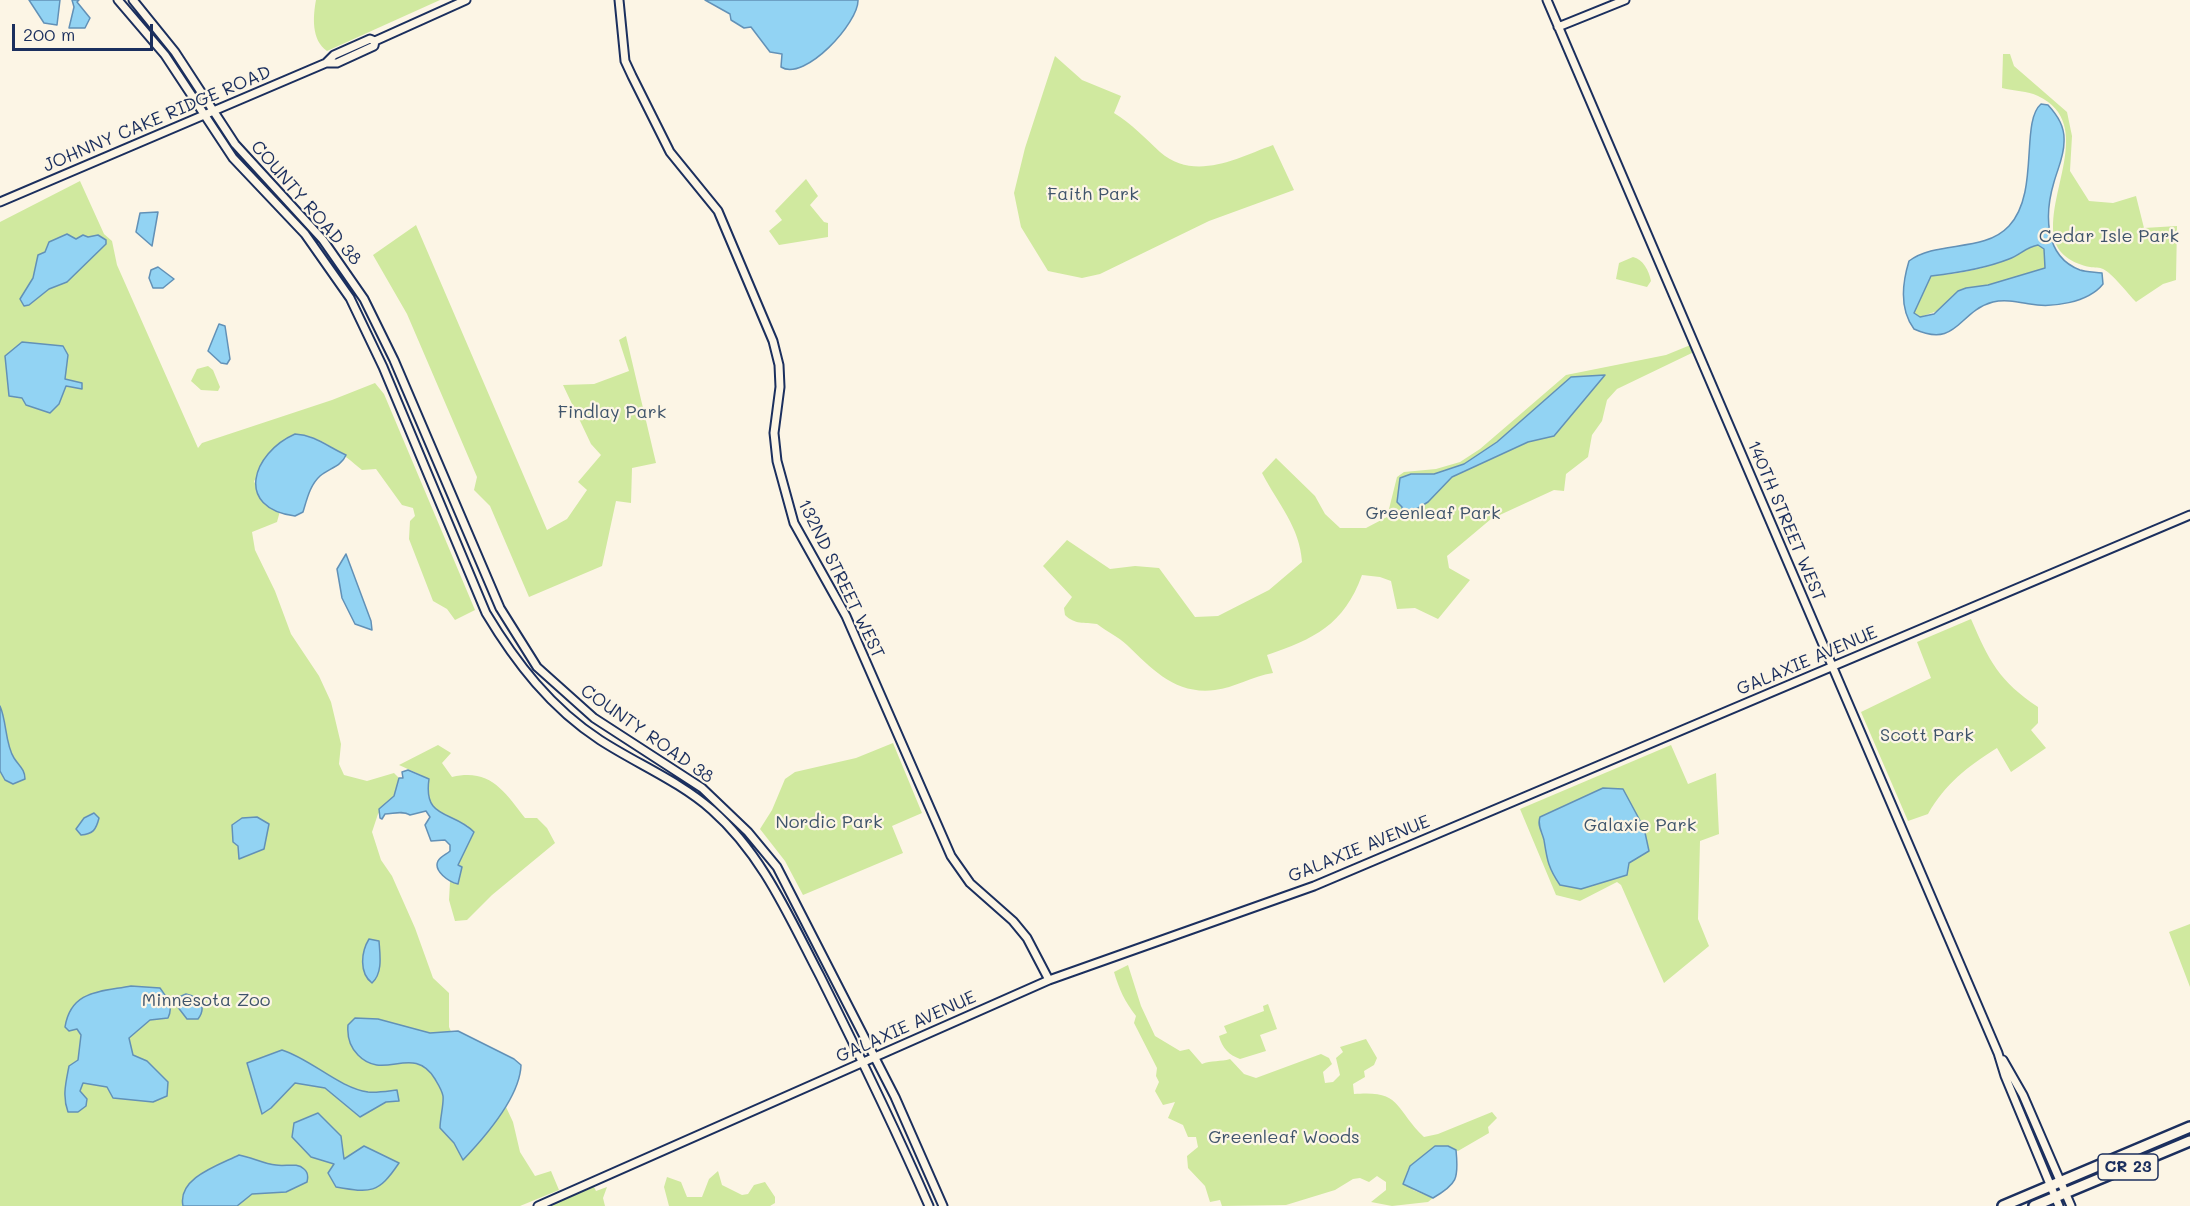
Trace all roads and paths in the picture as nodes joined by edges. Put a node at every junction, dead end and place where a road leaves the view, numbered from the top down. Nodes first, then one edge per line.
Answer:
1 (118, 0) edge
2 (133, 0) edge
3 (466, 0) edge
4 (619, 0) edge
5 (1547, 0) edge
6 (1625, 0) edge
7 (1558, 27) junction
8 (213, 111) junction
9 (204, 115) junction
10 (0, 202) edge
11 (394, 360) junction
12 (383, 367) junction
13 (2190, 515) edge
14 (1832, 667) junction
15 (1049, 980) junction
16 (874, 1057) junction
17 (863, 1062) junction
18 (2190, 1127) edge
19 (2190, 1141) edge
20 (2055, 1183) junction
21 (2060, 1199) edge
22 (538, 1206) edge
23 (929, 1206) edge
24 (943, 1206) edge
25 (2003, 1206) edge
26 (2034, 1206) edge
27 (2070, 1206) edge

1 - 9 street, COUNTY ROAD 38
2 - 8 street, COUNTY ROAD 38
3 - 8 street, JOHNNY CAKE RIDGE ROAD
4 - 15 street, 132ND STREET WEST
5 - 7 street, 140TH STREET WEST
6 - 7 street
7 - 14 street, 140TH STREET WEST
8 - 9 street, JOHNNY CAKE RIDGE ROAD
8 - 11 street, COUNTY ROAD 38
9 - 10 street, JOHNNY CAKE RIDGE ROAD
9 - 12 street, COUNTY ROAD 38
11 - 12 street
11 - 16 street, COUNTY ROAD 38
12 - 17 street, COUNTY ROAD 38
13 - 14 street, GALAXIE AVENUE
14 - 15 street, GALAXIE AVENUE
14 - 20 street, 140TH STREET WEST
15 - 16 street, GALAXIE AVENUE
16 - 17 street, GALAXIE AVENUE
16 - 24 street, COUNTY ROAD 38
17 - 22 street, GALAXIE AVENUE
17 - 23 street
18 - 20 highway, CR 23
19 - 21 highway, CR 23
20 - 21 street, 140TH STREET WEST
20 - 25 highway, CR 23
21 - 26 highway, CR 23
21 - 27 street, 140TH STREET WEST

